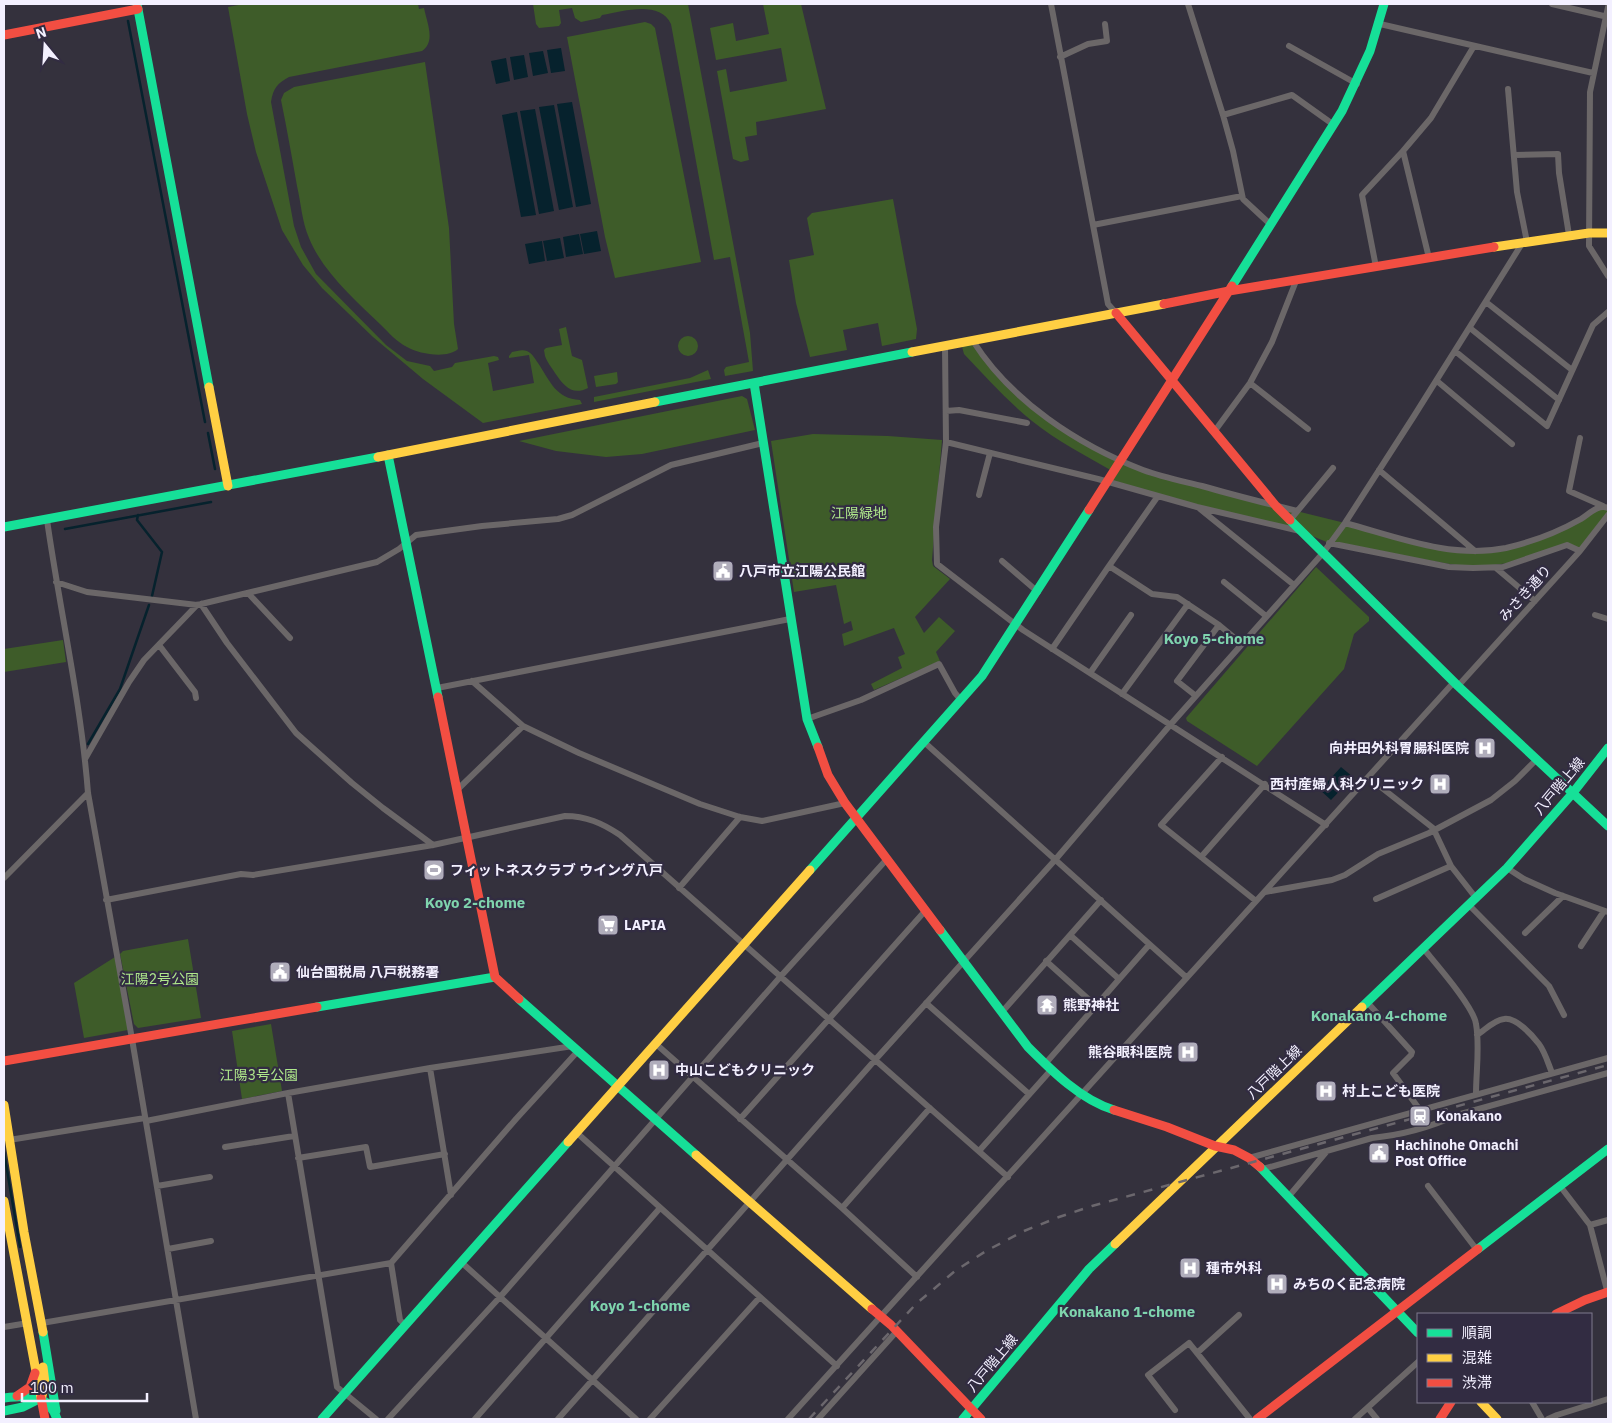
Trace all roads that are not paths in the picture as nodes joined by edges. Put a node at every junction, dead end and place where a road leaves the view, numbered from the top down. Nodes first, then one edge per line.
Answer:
1 (1050, 4) edge
2 (1188, 4) edge
3 (1384, 4) edge
4 (1552, 4) edge
5 (137, 6) edge
6 (1608, 7) edge
7 (1607, 16) edge
8 (1105, 24) dead end
9 (1380, 24) junction
10 (4, 35) edge
11 (1289, 46) dead end
12 (1474, 46) junction
13 (1060, 57) junction
14 (1593, 73) junction
15 (1357, 84) junction
16 (1508, 88) dead end
17 (1223, 115) junction
18 (1334, 125) junction
19 (1403, 151) junction
20 (1514, 155) junction
21 (1242, 196) junction
22 (1093, 225) junction
23 (1271, 225) junction
24 (1589, 233) junction
25 (1608, 233) edge
26 (1569, 235) junction
27 (1525, 242) junction
28 (1429, 258) junction
29 (1376, 267) junction
30 (1608, 276) edge
31 (1296, 281) junction
32 (1229, 291) junction
33 (1486, 302) junction
34 (1608, 312) edge
35 (1116, 313) junction
36 (1470, 328) junction
37 (974, 341) junction
38 (945, 346) junction
39 (1455, 351) junction
40 (1572, 370) junction
41 (1437, 380) junction
42 (1172, 381) junction
43 (1250, 382) junction
44 (754, 383) junction
45 (1559, 400) junction
46 (946, 411) junction
47 (1027, 424) dead end
48 (1308, 430) dead end
49 (1214, 432) junction
50 (1580, 438) dead end
51 (946, 442) junction
52 (763, 443) junction
53 (1512, 444) dead end
54 (990, 453) junction
55 (388, 455) junction
56 (1121, 461) junction
57 (1333, 468) dead end
58 (1379, 470) junction
59 (1108, 482) junction
60 (228, 486) junction
61 (979, 495) dead end
62 (1158, 496) junction
63 (1276, 506) junction
64 (1197, 507) junction
65 (1606, 507) edge
66 (1297, 511) junction
67 (1608, 515) edge
68 (47, 520) junction
69 (1290, 520) junction
70 (1345, 523) junction
71 (4, 527) edge
72 (1300, 531) junction
73 (407, 543) junction
74 (1330, 543) junction
75 (1475, 551) junction
76 (1580, 552) junction
77 (1323, 553) junction
78 (1002, 561) dead end
79 (1109, 566) junction
80 (1496, 568) junction
81 (56, 582) junction
82 (1224, 582) dead end
83 (1294, 585) junction
84 (1038, 592) junction
85 (248, 593) junction
86 (1535, 601) junction
87 (1188, 604) junction
88 (199, 605) junction
89 (1131, 615) dead end
90 (1595, 615) dead end
91 (1266, 616) junction
92 (790, 619) junction
93 (1608, 619) edge
94 (1219, 625) junction
95 (1016, 626) junction
96 (290, 638) dead end
97 (160, 644) junction
98 (1242, 644) junction
99 (1052, 649) junction
100 (1090, 674) junction
101 (472, 681) junction
102 (1456, 684) junction
103 (437, 688) junction
104 (1122, 694) junction
105 (1196, 696) junction
106 (196, 698) dead end
107 (961, 700) junction
108 (807, 719) junction
109 (1171, 724) junction
110 (523, 726) junction
111 (924, 742) junction
112 (1608, 748) edge
113 (1222, 757) junction
114 (85, 758) junction
115 (1536, 760) junction
116 (1265, 784) junction
117 (1382, 788) dead end
118 (457, 790) junction
119 (88, 793) junction
120 (1572, 794) junction
121 (846, 803) junction
122 (740, 817) junction
123 (856, 818) junction
124 (1326, 825) junction
125 (1608, 826) edge
126 (1434, 830) junction
127 (467, 838) junction
128 (433, 845) junction
129 (1201, 857) junction
130 (887, 859) junction
131 (1055, 860) junction
132 (1451, 866) junction
133 (1507, 868) junction
134 (4, 878) edge
135 (679, 888) junction
136 (1265, 892) junction
137 (1563, 896) junction
138 (1476, 898) junction
139 (1376, 899) dead end
140 (106, 900) junction
141 (1101, 900) junction
142 (1256, 901) junction
143 (1469, 904) junction
144 (925, 910) junction
145 (1606, 911) edge
146 (1525, 933) dead end
147 (1070, 935) junction
148 (744, 944) junction
149 (1149, 945) junction
150 (1581, 946) dead end
151 (1423, 948) junction
152 (1046, 961) junction
153 (963, 962) junction
154 (495, 976) junction
155 (781, 976) junction
156 (1186, 977) junction
157 (1120, 979) junction
158 (926, 1002) junction
159 (1367, 1002) junction
160 (1096, 1006) junction
161 (1002, 1012) junction
162 (1564, 1015) dead end
163 (829, 1019) junction
164 (1477, 1036) junction
165 (132, 1039) junction
166 (656, 1044) junction
167 (576, 1049) junction
168 (1608, 1058) edge
169 (875, 1060) junction
170 (4, 1061) edge
171 (1048, 1067) junction
172 (430, 1068) junction
173 (1552, 1073) junction
174 (1608, 1073) edge
175 (694, 1078) junction
176 (618, 1087) junction
177 (288, 1093) junction
178 (1029, 1094) junction
179 (1082, 1094) junction
180 (1476, 1094) junction
181 (4, 1105) edge
182 (930, 1108) junction
183 (1420, 1110) junction
184 (740, 1119) junction
185 (146, 1120) junction
186 (656, 1120) junction
187 (577, 1133) junction
188 (294, 1136) junction
189 (9, 1140) junction
190 (1216, 1146) junction
191 (226, 1147) dead end
192 (1608, 1149) edge
193 (1328, 1150) junction
194 (980, 1151) junction
195 (444, 1154) junction
196 (298, 1158) junction
197 (1249, 1158) junction
198 (786, 1160) junction
199 (614, 1167) junction
200 (1263, 1169) junction
201 (210, 1177) dead end
202 (1008, 1177) junction
203 (157, 1186) junction
204 (1428, 1186) dead end
205 (1560, 1186) junction
206 (451, 1195) junction
207 (1289, 1196) junction
208 (4, 1201) edge
209 (750, 1203) junction
210 (660, 1208) junction
211 (842, 1208) junction
212 (1608, 1220) edge
213 (1590, 1225) junction
214 (211, 1241) dead end
215 (168, 1249) junction
216 (708, 1250) junction
217 (1477, 1250) junction
218 (461, 1262) junction
219 (391, 1263) junction
220 (319, 1276) junction
221 (918, 1277) junction
222 (1608, 1293) edge
223 (500, 1297) junction
224 (760, 1297) junction
225 (38, 1299) junction
226 (176, 1299) junction
227 (1398, 1311) junction
228 (1558, 1313) edge
229 (1239, 1314) dead end
230 (880, 1317) junction
231 (28, 1323) junction
232 (42, 1323) junction
233 (406, 1326) junction
234 (4, 1327) edge
235 (897, 1331) junction
236 (1417, 1332) edge
237 (546, 1338) junction
238 (1197, 1353) junction
239 (1417, 1363) edge
240 (837, 1366) junction
241 (35, 1367) junction
242 (593, 1380) junction
243 (345, 1393) junction
244 (16, 1396) junction
245 (4, 1398) edge
246 (41, 1398) junction
247 (1608, 1400) edge
248 (1450, 1403) edge
249 (1482, 1403) edge
250 (1533, 1403) edge
251 (1368, 1408) junction
252 (972, 1409) junction
253 (1175, 1410) dead end
254 (4, 1412) edge
255 (22, 1415) dead end
256 (57, 1417) edge
257 (45, 1419) edge
258 (196, 1419) edge
259 (322, 1419) edge
260 (376, 1419) edge
261 (388, 1419) edge
262 (475, 1419) edge
263 (558, 1419) edge
264 (636, 1419) edge
265 (650, 1419) edge
266 (788, 1419) edge
267 (818, 1419) edge
268 (963, 1419) edge
269 (981, 1419) edge
270 (1250, 1419) edge
271 (1257, 1419) edge
272 (1355, 1419) edge
273 (1377, 1419) edge
274 (1440, 1419) edge
275 (1497, 1419) edge
276 (1542, 1419) edge
277 (1548, 1419) edge

1 - 13 street
2 - 17 street
3 - 9 main road
4 - 7 street
5 - 10 main road
5 - 60 main road
6 - 7 street
7 - 14 street
8 - 13 street
9 - 12 street
9 - 15 main road
11 - 15 street
12 - 14 street
12 - 19 street
13 - 22 street
14 - 24 street
15 - 18 main road
16 - 20 street
17 - 18 street
17 - 21 street
18 - 23 main road
19 - 28 street
19 - 29 street
20 - 26 street
20 - 27 street
21 - 22 street
21 - 23 street
22 - 35 street
23 - 32 main road
24 - 25 main road
24 - 26 main road
24 - 30 street
26 - 27 main road
27 - 28 main road
27 - 33 street
28 - 29 main road
29 - 31 main road
31 - 32 main road
31 - 43 street
32 - 35 main road
32 - 42 main road
33 - 36 street
33 - 40 street
34 - 40 street
35 - 37 main road
35 - 42 main road
36 - 39 street
36 - 45 street
37 - 38 main road
37 - 56 street
38 - 44 main road
38 - 46 street
39 - 41 street
39 - 45 street
40 - 45 street
41 - 53 street
41 - 58 street
42 - 49 main road
42 - 56 main road
43 - 48 street
43 - 49 street
44 - 52 main road
44 - 55 main road
46 - 47 street
46 - 51 street
49 - 63 main road
50 - 65 street
51 - 54 street
51 - 95 street
52 - 73 street
52 - 92 main road
54 - 59 street
54 - 61 street
55 - 60 main road
55 - 73 main road
56 - 59 main road
56 - 63 street
57 - 66 street
58 - 70 street
58 - 75 street
59 - 62 street
59 - 84 main road
60 - 68 main road
62 - 64 street
62 - 79 street
63 - 66 street
63 - 69 main road
64 - 72 street
64 - 83 street
65 - 75 street
66 - 69 street
67 - 76 street, みさき通り
68 - 71 main road
68 - 81 street
69 - 72 main road
70 - 74 street
70 - 75 street
72 - 77 main road
73 - 85 street
73 - 103 main road
74 - 77 street
74 - 80 street
76 - 80 street
76 - 86 street, みさき通り
77 - 83 street
77 - 102 main road
78 - 84 street
79 - 87 street
79 - 99 street
80 - 86 street
81 - 88 street
81 - 114 street
82 - 91 street
83 - 91 street
84 - 95 main road
85 - 88 street
85 - 96 street
86 - 102 street, みさき通り
87 - 94 street
87 - 104 street
88 - 97 street
88 - 128 street
89 - 100 street
90 - 93 street
91 - 98 street
92 - 101 street
92 - 108 main road
94 - 98 street
94 - 105 street
95 - 99 street
95 - 107 main road
97 - 106 street
97 - 114 street
98 - 105 street
99 - 100 street
100 - 104 street
101 - 103 street
101 - 110 street
102 - 115 main road
102 - 124 street, みさき通り
103 - 118 main road
104 - 109 street
105 - 109 street
107 - 108 street
107 - 111 main road
108 - 121 main road
109 - 113 street
109 - 131 street
110 - 118 street
110 - 122 street
111 - 123 main road
111 - 131 street
112 - 120 main road, 八戸階上線
113 - 116 street
113 - 129 street
114 - 119 street
115 - 120 main road
115 - 126 street
116 - 124 street
116 - 129 street
117 - 126 street
118 - 127 main road
119 - 134 street
119 - 140 street
120 - 125 main road
120 - 133 main road, 八戸階上線
121 - 122 street
121 - 123 main road
122 - 135 street
123 - 130 main road
123 - 148 main road
124 - 136 street, みさき通り
126 - 132 street
126 - 136 street
127 - 128 street
127 - 135 street
127 - 154 main road
128 - 140 street
129 - 142 street
130 - 144 main road
130 - 155 street
131 - 141 street
131 - 153 street
132 - 138 street
132 - 139 street
133 - 137 street
133 - 138 main road, 八戸階上線
135 - 148 street
136 - 142 street, みさき通り
137 - 145 street
137 - 146 street
138 - 143 main road, 八戸階上線
140 - 165 street
141 - 147 street
141 - 149 street
142 - 156 street, みさき通り
143 - 151 main road, 八戸階上線
143 - 162 street
144 - 153 main road
144 - 163 street
145 - 150 street
147 - 152 street
147 - 157 street
148 - 155 street
148 - 166 main road
149 - 156 street
149 - 157 street
151 - 159 main road, 八戸階上線
151 - 164 street
152 - 160 street
152 - 161 street
153 - 158 street
153 - 161 main road
154 - 165 main road
154 - 167 main road
155 - 163 street
155 - 175 street
156 - 179 street, みさき通り
157 - 160 street
158 - 169 street
158 - 178 street
159 - 183 street
159 - 190 main road, 八戸階上線
160 - 171 street
161 - 171 main road
163 - 169 street
163 - 184 street
164 - 173 street
164 - 180 street
165 - 170 main road
165 - 185 street
166 - 175 street
166 - 176 main road
167 - 172 street
167 - 176 main road
167 - 206 street
168 - 173 street
169 - 182 street
169 - 198 street
171 - 178 street
171 - 179 main road
172 - 177 street
172 - 195 street
173 - 180 street
174 - 193 street
175 - 184 street
175 - 186 street
176 - 186 main road
176 - 187 main road
177 - 185 street
177 - 188 street
178 - 194 street
179 - 190 main road
179 - 202 street, みさき通り
180 - 183 street
181 - 189 main road
182 - 194 street
182 - 211 street
183 - 197 street
184 - 198 street
185 - 189 street
185 - 203 street
186 - 199 street
186 - 209 main road
187 - 199 street
187 - 218 main road
188 - 191 street
188 - 196 street
189 - 225 main road
190 - 197 main road
190 - 252 main road, 八戸階上線
192 - 205 main road
193 - 200 street
193 - 207 street
194 - 202 street
195 - 196 street
195 - 206 street
196 - 220 street
197 - 200 main road
198 - 209 street
198 - 211 street
199 - 210 street
199 - 223 street
200 - 207 main road
201 - 203 street
202 - 221 street, みさき通り
203 - 215 street
204 - 217 street
205 - 213 street
205 - 217 main road
206 - 219 street
207 - 227 main road
208 - 231 main road
209 - 216 street
209 - 230 main road
210 - 216 street
210 - 237 street
211 - 221 street
212 - 213 street
213 - 222 street
214 - 215 street
215 - 226 street
216 - 224 street
216 - 242 street
217 - 227 main road
218 - 223 street
218 - 233 main road
219 - 220 street
219 - 233 street
220 - 226 street
220 - 243 street
221 - 230 street, みさき通り
222 - 228 main road
223 - 237 street
223 - 261 street
224 - 240 street
224 - 265 street
225 - 232 main road
225 - 246 main road
226 - 232 street
226 - 258 street
227 - 236 main road
227 - 271 main road
229 - 238 street
230 - 235 main road
230 - 240 street, みさき通り
231 - 234 street
231 - 241 main road
232 - 256 main road
233 - 243 main road
235 - 252 main road
235 - 267 street
237 - 242 street
237 - 262 street
238 - 253 street
238 - 270 street
239 - 251 street
240 - 266 street, みさき通り
241 - 244 main road
241 - 246 main road
242 - 263 street
242 - 264 street
243 - 259 main road
243 - 260 street
244 - 245 main road
244 - 246 main road
246 - 254 main road
246 - 256 main road
246 - 257 main road
247 - 277 street
248 - 274 main road
249 - 275 main road
250 - 276 street
251 - 272 street
251 - 273 street
252 - 268 main road, 八戸階上線
252 - 269 main road
254 - 255 main road

